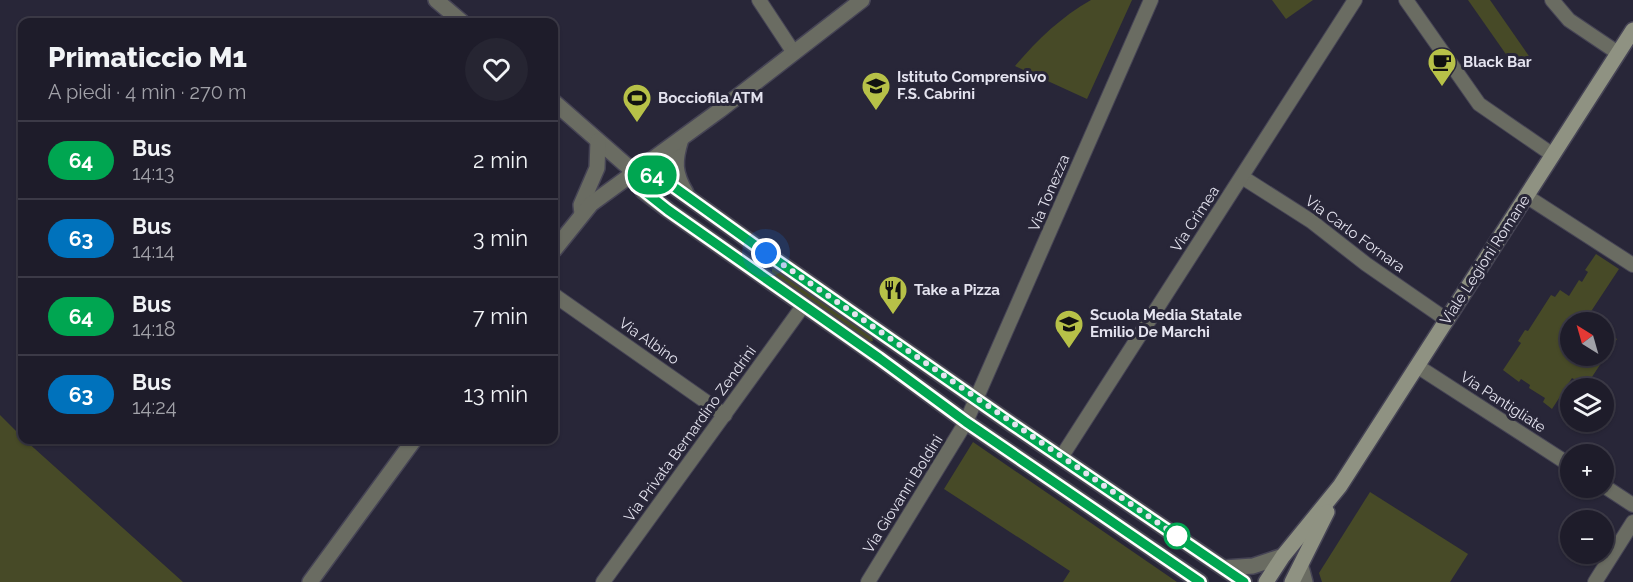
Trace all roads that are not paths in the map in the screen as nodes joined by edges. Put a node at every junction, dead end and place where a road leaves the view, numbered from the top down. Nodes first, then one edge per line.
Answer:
1 (436, 0) edge
2 (759, 0) edge
3 (862, 0) edge
4 (1151, 0) edge
5 (1355, 0) edge
6 (1406, 0) edge
7 (1552, 0) edge
8 (457, 18) edge
9 (1633, 30) edge
10 (795, 53) junction
11 (1618, 53) junction
12 (558, 106) edge
13 (681, 139) junction
14 (598, 141) junction
15 (1553, 154) junction
16 (634, 172) junction
17 (1242, 177) junction
18 (688, 196) junction
19 (1526, 196) junction
20 (582, 214) junction
21 (558, 245) edge
22 (766, 253) junction
23 (1633, 265) edge
24 (752, 270) junction
25 (558, 298) edge
26 (803, 306) junction
27 (1447, 320) junction
28 (882, 333) junction
29 (902, 347) junction
30 (869, 351) junction
31 (887, 364) junction
32 (1417, 366) junction
33 (977, 399) junction
34 (725, 415) junction
35 (966, 422) junction
36 (1013, 425) junction
37 (411, 444) edge
38 (1001, 444) junction
39 (1062, 456) junction
40 (1560, 459) edge
41 (1337, 490) junction
42 (1614, 493) edge
43 (1633, 505) edge
44 (1633, 522) edge
45 (1189, 545) junction
46 (1283, 556) junction
47 (1172, 562) junction
48 (1224, 568) junction
49 (1303, 575) edge
50 (310, 582) edge
51 (603, 582) edge
52 (868, 582) edge
53 (1200, 582) edge
54 (1244, 582) edge
55 (1266, 582) edge
56 (1292, 582) edge
57 (1595, 582) edge

1 - 8 street
2 - 10 street
3 - 10 street
4 - 33 street, Via Tonezza
5 - 17 street, Via Crimea
6 - 15 street
7 - 11 street
9 - 11 main road, Viale Legioni Romane
10 - 13 street
11 - 15 main road, Viale Legioni Romane
12 - 14 street
13 - 16 street
13 - 18 street
14 - 16 street
14 - 20 street
15 - 19 main road, Viale Legioni Romane
16 - 18 street
16 - 20 street
16 - 24 street
17 - 27 street, Via Carlo Fornara
17 - 39 street, Via Crimea
18 - 22 street
19 - 23 street
19 - 27 main road, Viale Legioni Romane
20 - 21 street
22 - 24 street
22 - 28 street
24 - 26 street
25 - 34 street, Via Albino
26 - 30 street
26 - 34 street, Via Privata Bernardino Zendrini
27 - 32 main road, Viale Legioni Romane
28 - 29 street
28 - 30 street
29 - 31 street
29 - 33 street
30 - 31 street
31 - 35 street
32 - 40 street, Via Pantigliate
32 - 41 main road, Viale Legioni Romane
33 - 35 street, Via Tonezza
33 - 36 street
34 - 51 street, Via Privata Bernardino Zendrini
35 - 38 street
35 - 52 street, Via Giovanni Boldini
36 - 38 street
36 - 39 street
37 - 50 street
38 - 47 street
39 - 45 street
41 - 46 main road, Viale Legioni Romane
41 - 49 main road, Viale Legioni Romane
42 - 43 street
44 - 57 street
45 - 47 street
45 - 48 street
46 - 48 street
46 - 55 main road, Viale Legioni Romane
47 - 53 street
48 - 54 street
49 - 56 main road, Viale Legioni Romane

